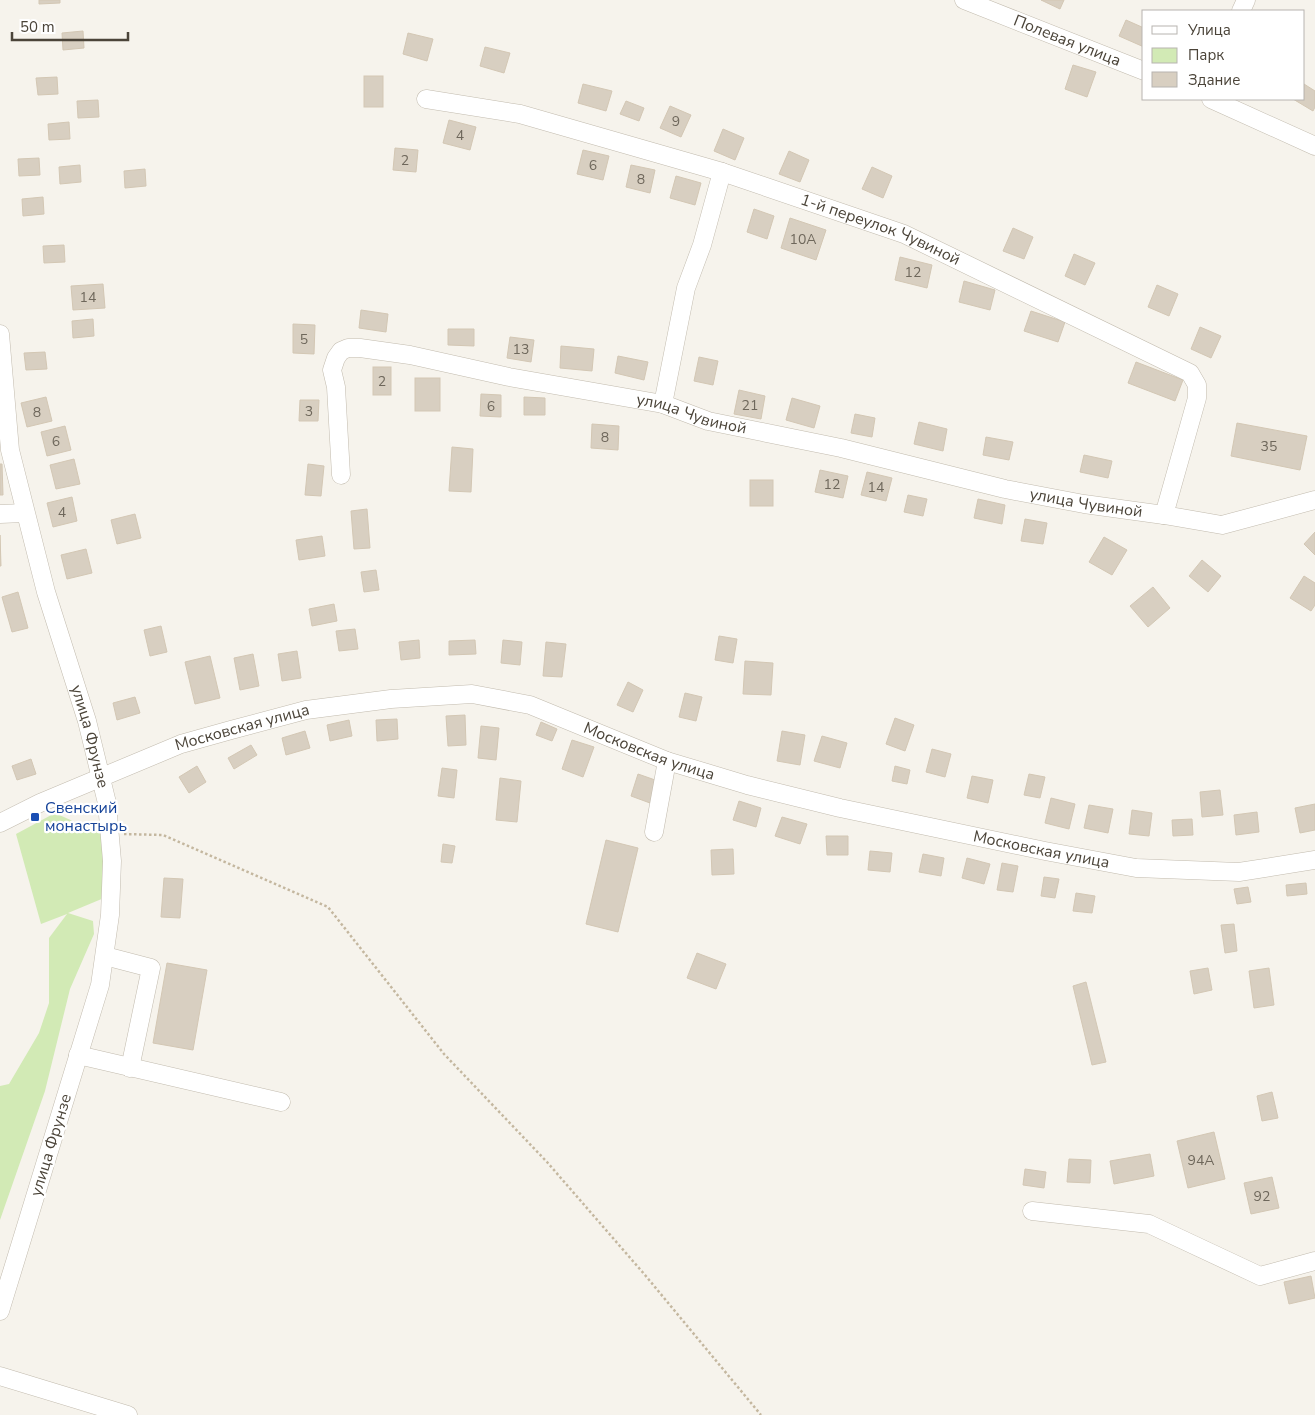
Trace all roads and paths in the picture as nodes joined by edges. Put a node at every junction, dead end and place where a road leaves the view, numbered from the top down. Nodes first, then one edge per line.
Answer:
1 (964, 0) edge
2 (1142, 70) edge
3 (426, 99) dead end
4 (1213, 100) edge
5 (1315, 146) edge
6 (722, 172) junction
7 (0, 334) edge
8 (662, 404) junction
9 (341, 475) dead end
10 (1315, 500) edge
11 (1166, 507) junction
12 (24, 513) junction
13 (0, 514) edge
14 (667, 761) junction
15 (101, 779) junction
16 (0, 823) edge
17 (654, 832) dead end
18 (111, 833) junction
19 (1315, 860) edge
20 (104, 956) junction
21 (78, 1056) junction
22 (130, 1068) junction
23 (281, 1102) dead end
24 (1032, 1211) dead end
25 (1315, 1261) edge
26 (0, 1311) edge
27 (0, 1376) edge
28 (128, 1415) edge
29 (761, 1415) edge

1 - 2 street, Полевая улица
3 - 6 street, 1-й переулок Чувиной
4 - 5 street
6 - 8 street
6 - 11 street, 1-й переулок Чувиной
7 - 12 street, улица Фрунзе
8 - 9 street, улица Чувиной
8 - 11 street, улица Чувиной
10 - 11 street, улица Чувиной
12 - 13 street
12 - 15 street, улица Фрунзе
14 - 15 street, Московская улица
14 - 17 street
14 - 19 street, Московская улица
15 - 16 street, Московская улица
15 - 18 street, улица Фрунзе
18 - 20 street, улица Фрунзе
18 - 29 path
20 - 21 street, улица Фрунзе
20 - 22 street
21 - 22 street
21 - 26 street, улица Фрунзе
22 - 23 street
24 - 25 street
27 - 28 street

